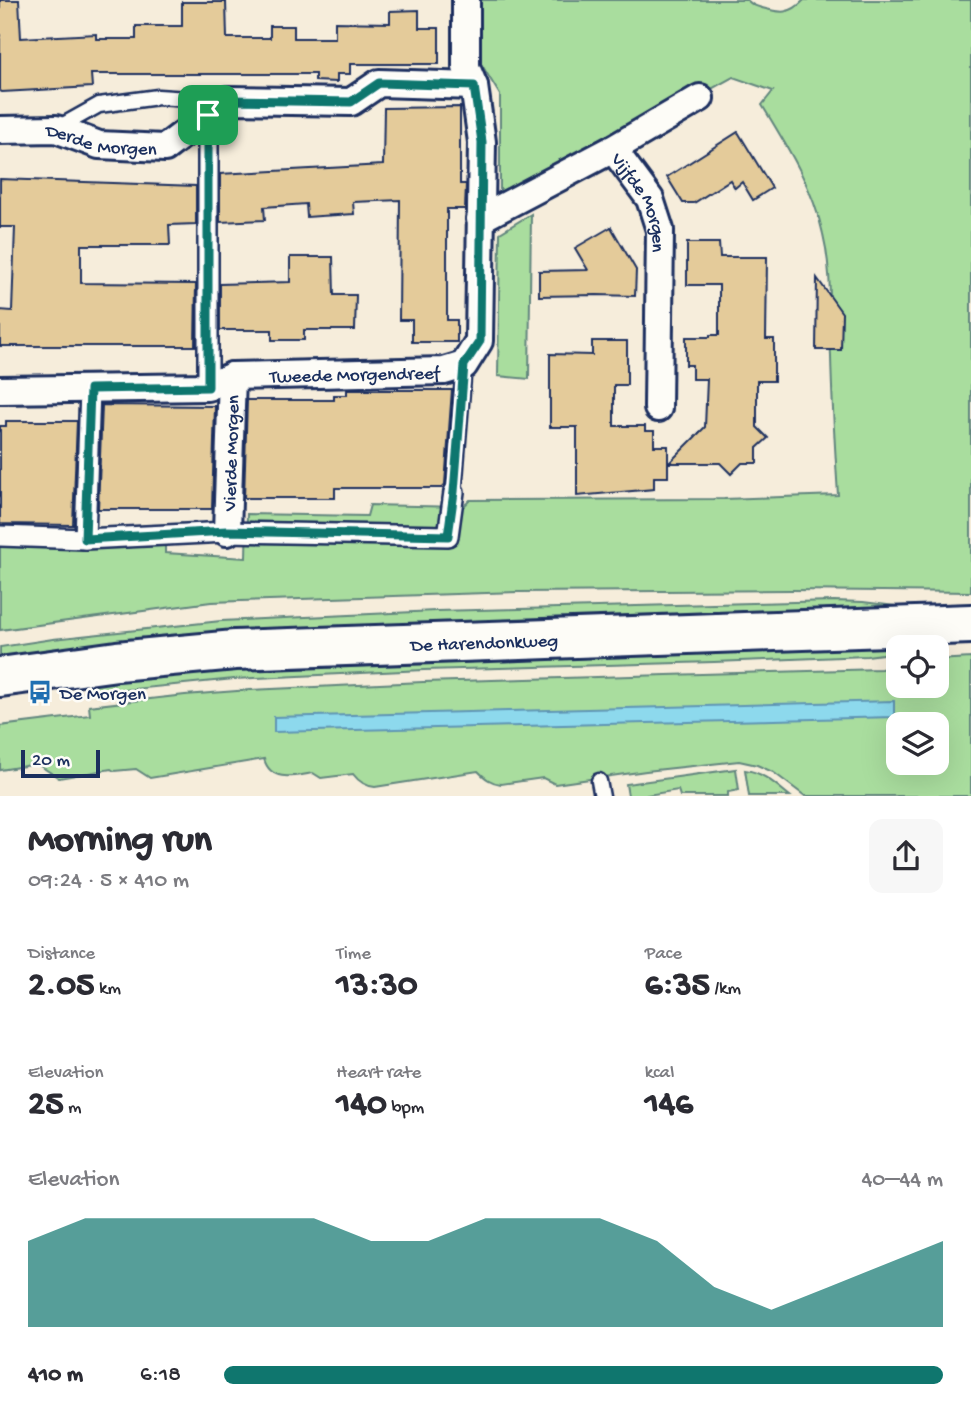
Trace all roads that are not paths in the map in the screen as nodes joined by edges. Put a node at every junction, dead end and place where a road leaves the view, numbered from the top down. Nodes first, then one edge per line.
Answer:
1 (466, 0) edge
2 (474, 86) junction
3 (700, 98) dead end
4 (208, 115) junction
5 (56, 129) junction
6 (0, 130) edge
7 (613, 149) junction
8 (480, 219) junction
9 (464, 365) junction
10 (220, 381) junction
11 (90, 389) junction
12 (0, 390) edge
13 (658, 408) dead end
14 (454, 492) joint
15 (227, 531) junction
16 (0, 536) edge
17 (85, 539) junction
18 (971, 624) edge
19 (0, 677) edge
20 (599, 781) dead end
21 (602, 796) edge

1 - 2 street, Tweede Morgendreef
2 - 4 street, Derde Morgen
2 - 8 street, Tweede Morgendreef
3 - 7 street
4 - 5 lane
4 - 5 street, Derde Morgen
4 - 10 street
5 - 6 street, Derde Morgen
7 - 8 street, Vijfde Morgen
7 - 13 street, Vijfde Morgen
8 - 9 street, Tweede Morgendreef
9 - 10 street, Tweede Morgendreef
9 - 14 lane
10 - 11 street, Tweede Morgendreef
10 - 15 street, Vierde Morgen
11 - 12 street, Tweede Morgendreef
11 - 17 street
14 - 15 street, Vierde Morgen
15 - 17 street, Vierde Morgen
16 - 17 street, Vierde Morgen
18 - 19 main road, De Harendonkweg
20 - 21 lane

